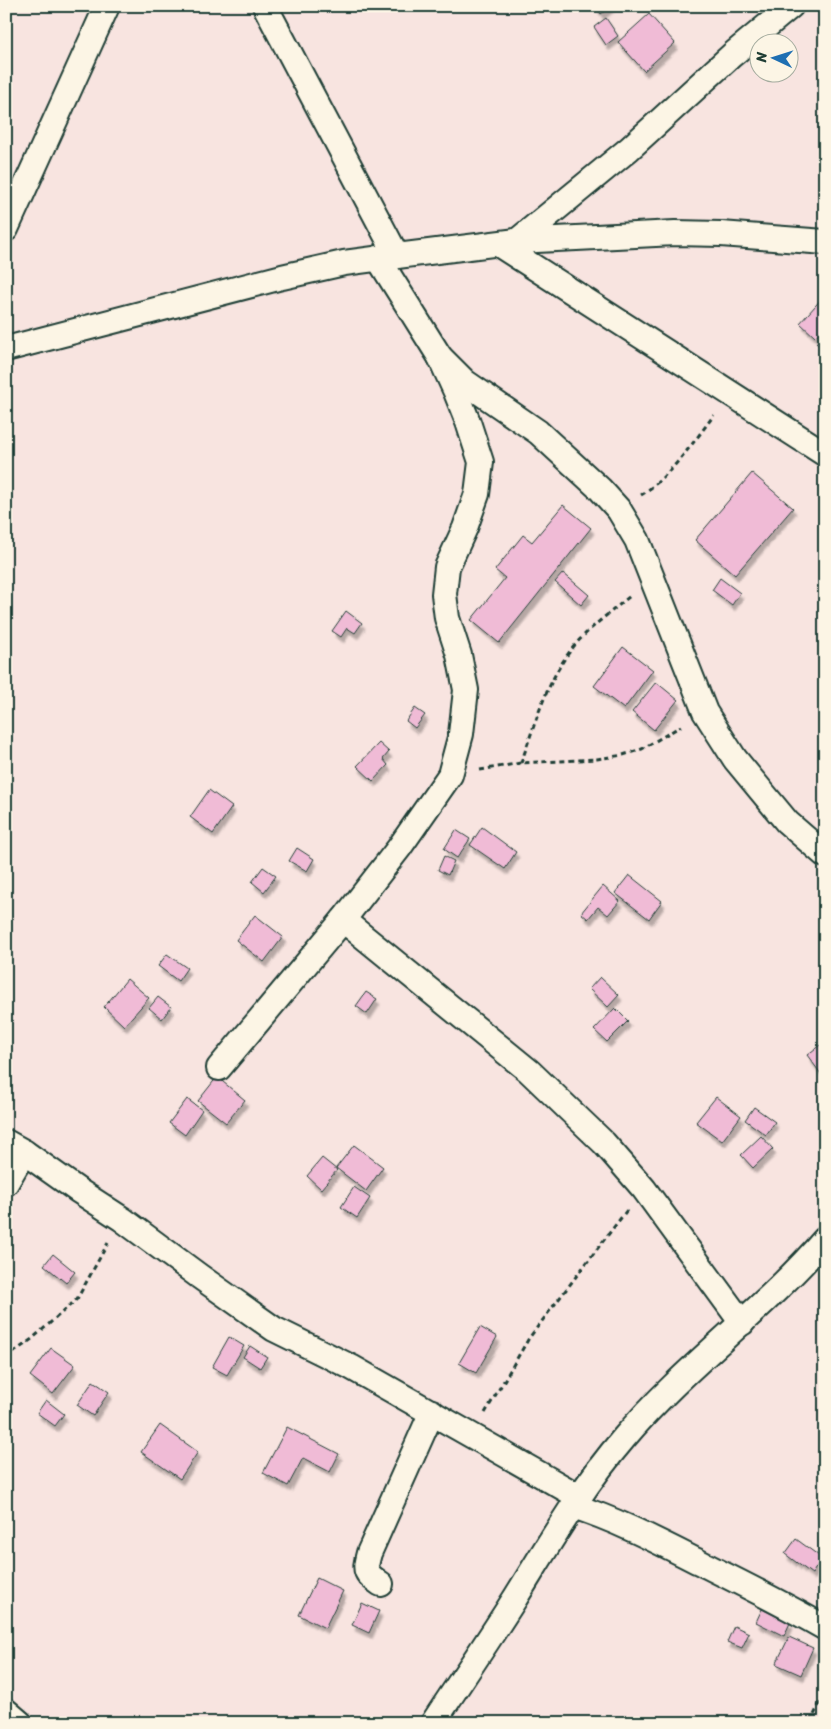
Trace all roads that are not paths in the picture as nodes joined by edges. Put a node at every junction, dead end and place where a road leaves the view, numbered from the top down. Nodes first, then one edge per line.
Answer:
1 (107, 6) edge
2 (265, 6) edge
3 (791, 6) edge
4 (6, 229) edge
5 (507, 242) junction
6 (825, 242) edge
7 (387, 257) junction
8 (6, 349) edge
9 (440, 357) junction
10 (825, 454) edge
11 (825, 855) edge
12 (343, 920) junction
13 (219, 1068) dead end
14 (15, 1147) edge
15 (6, 1183) edge
16 (825, 1238) edge
17 (742, 1323) junction
18 (432, 1412) junction
19 (575, 1501) junction
20 (381, 1584) dead end
21 (825, 1628) edge
22 (6, 1711) edge
23 (20, 1723) edge
24 (433, 1723) edge

1 - 4 street
2 - 7 street
3 - 5 street
5 - 6 street
5 - 7 street
5 - 10 street
7 - 8 street
7 - 9 street
9 - 11 street
9 - 12 street
12 - 13 street
12 - 17 street
14 - 15 street
14 - 18 street
16 - 17 street
17 - 19 street
18 - 19 street
18 - 20 street
19 - 21 street
19 - 24 street
22 - 23 street

